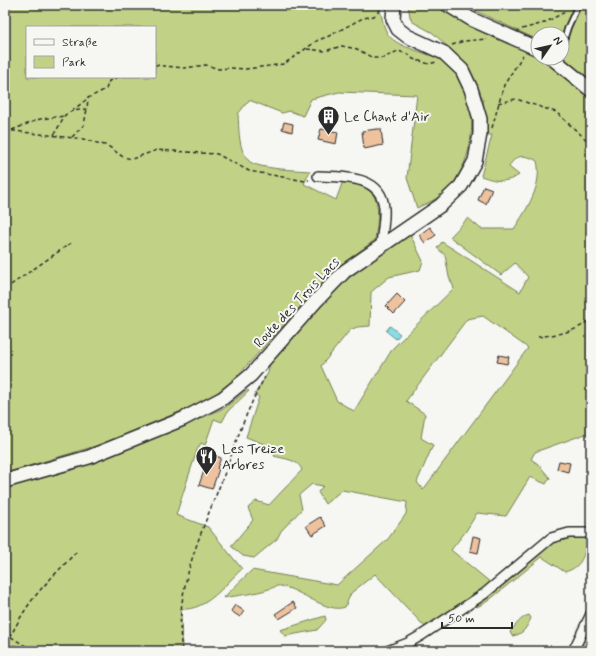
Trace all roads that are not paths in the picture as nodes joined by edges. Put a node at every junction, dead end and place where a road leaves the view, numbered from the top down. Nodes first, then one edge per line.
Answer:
1 (448, 5) edge
2 (578, 5) edge
3 (394, 8) edge
4 (569, 26) edge
5 (530, 44) edge
6 (564, 66) edge
7 (591, 90) edge
8 (318, 176) road end
9 (381, 245) junction
10 (5, 480) edge
11 (591, 533) edge
12 (591, 614) edge
13 (388, 651) edge
14 (573, 651) edge

1 - 5 street
2 - 4 lane
3 - 9 street, Route des Trois Lacs
6 - 7 street
8 - 9 street
9 - 10 street, Route des Trois Lacs
11 - 13 street
12 - 14 street

